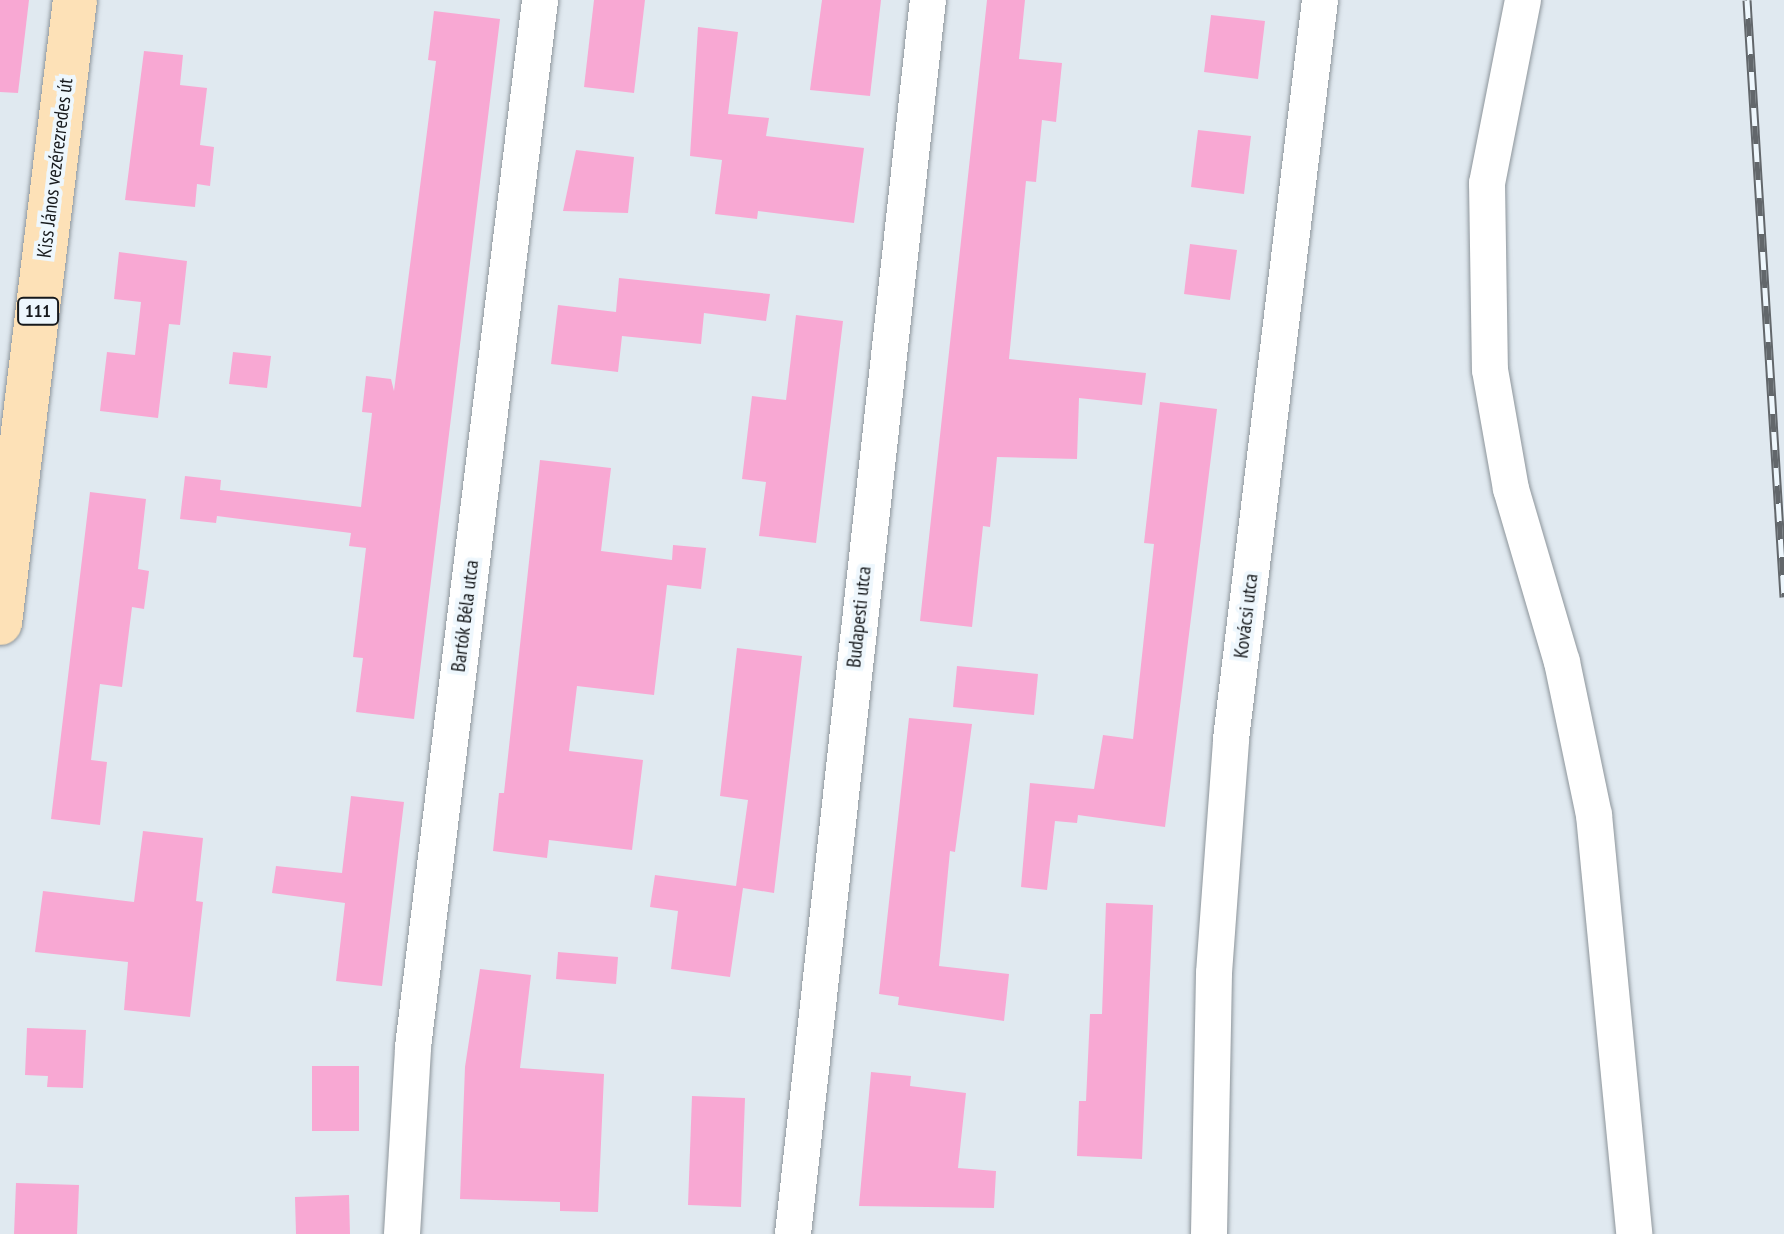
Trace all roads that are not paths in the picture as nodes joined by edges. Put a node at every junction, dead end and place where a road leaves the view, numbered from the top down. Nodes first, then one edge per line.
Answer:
1 (75, 0) edge
2 (540, 0) edge
3 (928, 0) edge
4 (1320, 0) edge
5 (1523, 0) edge
6 (0, 623) edge
7 (402, 1234) edge
8 (793, 1234) edge
9 (1209, 1234) edge
10 (1634, 1234) edge

1 - 6 main road, Kiss János vezérezredes út / 111
2 - 7 street, Bartók Béla utca
3 - 8 street, Budapesti utca
4 - 9 street, Kovácsi utca
5 - 10 street

